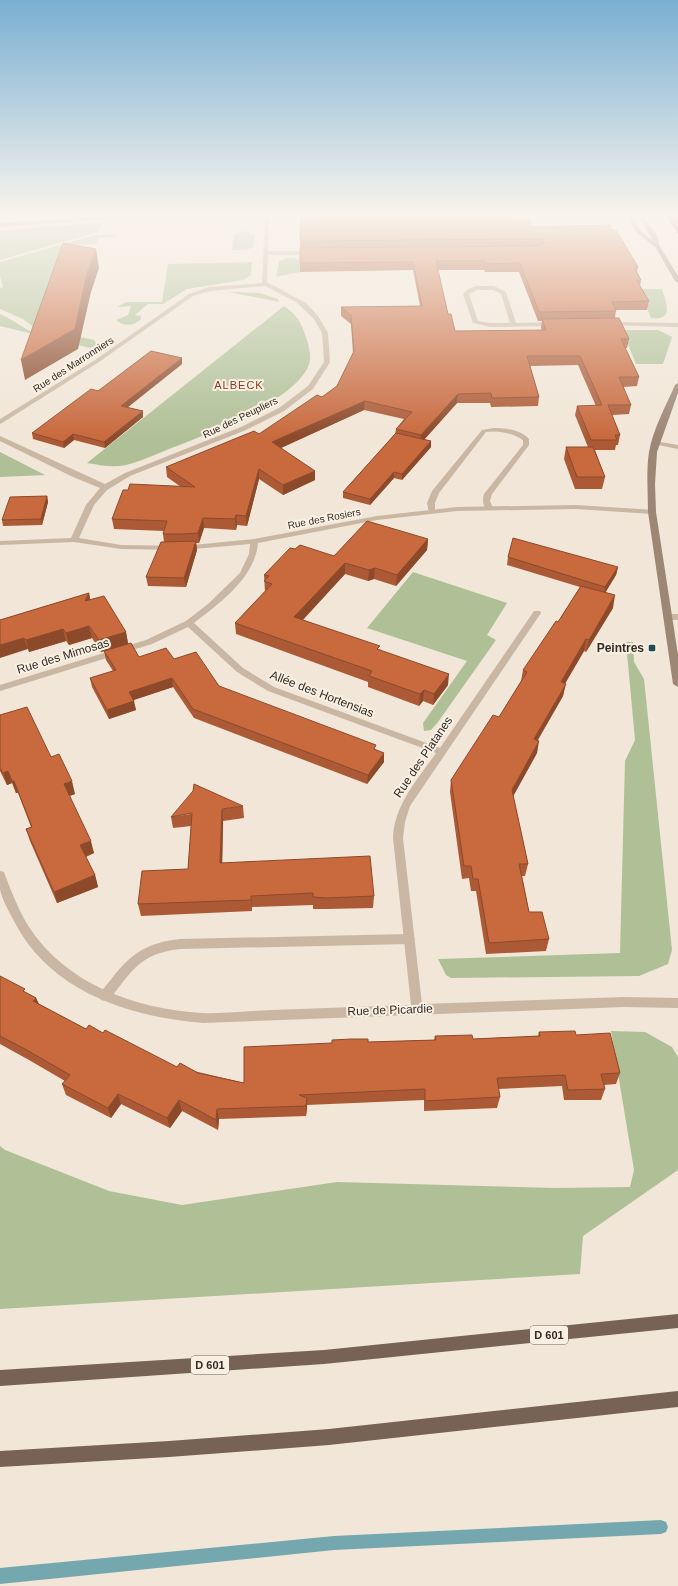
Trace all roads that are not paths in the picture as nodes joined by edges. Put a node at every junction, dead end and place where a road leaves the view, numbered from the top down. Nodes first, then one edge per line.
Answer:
1 (206, 290) edge
2 (277, 290) edge
3 (470, 290) edge
4 (500, 290) edge
5 (561, 324) edge
6 (600, 324) edge
7 (514, 325) junction
8 (678, 325) edge
9 (678, 385) edge
10 (0, 422) edge
11 (0, 438) edge
12 (655, 443) junction
13 (678, 447) edge
14 (105, 486) junction
15 (489, 508) junction
16 (432, 511) junction
17 (652, 512) junction
18 (74, 540) junction
19 (254, 542) junction
20 (0, 543) edge
21 (537, 613) dead end
22 (668, 617) junction
23 (678, 617) edge
24 (189, 623) junction
25 (678, 684) edge
26 (0, 688) edge
27 (442, 752) junction
28 (0, 875) edge
29 (409, 939) junction
30 (105, 996) junction
31 (678, 1003) edge
32 (418, 1009) junction
33 (678, 1320) edge
34 (0, 1378) edge
35 (678, 1400) edge
36 (0, 1458) edge

1 - 10 street, Rue des Marronniers
2 - 14 street, Rue des Peupliers
3 - 7 street
4 - 7 street
5 - 7 street
6 - 8 street
9 - 12 street
11 - 14 street
12 - 13 street
12 - 17 street
14 - 18 street, Rue des Peupliers
15 - 16 street, Rue des Rosiers
15 - 16 street
15 - 17 street, Rue des Rosiers
16 - 19 street, Rue des Rosiers
17 - 22 street
18 - 19 street, Rue des Rosiers
18 - 20 street, Rue des Rosiers
19 - 24 street, Rue des Mimosas
21 - 27 street, Rue des Platanes
22 - 23 street
22 - 25 street
24 - 26 street, Rue des Mimosas
24 - 27 street, Allée des Hortensias
27 - 29 street, Rue des Platanes
28 - 30 street, Rue de Picardie
29 - 30 street
29 - 32 street, Rue des Platanes
30 - 32 street, Rue de Picardie
31 - 32 street, Rue de Picardie
33 - 34 main road, D 601
35 - 36 main road

